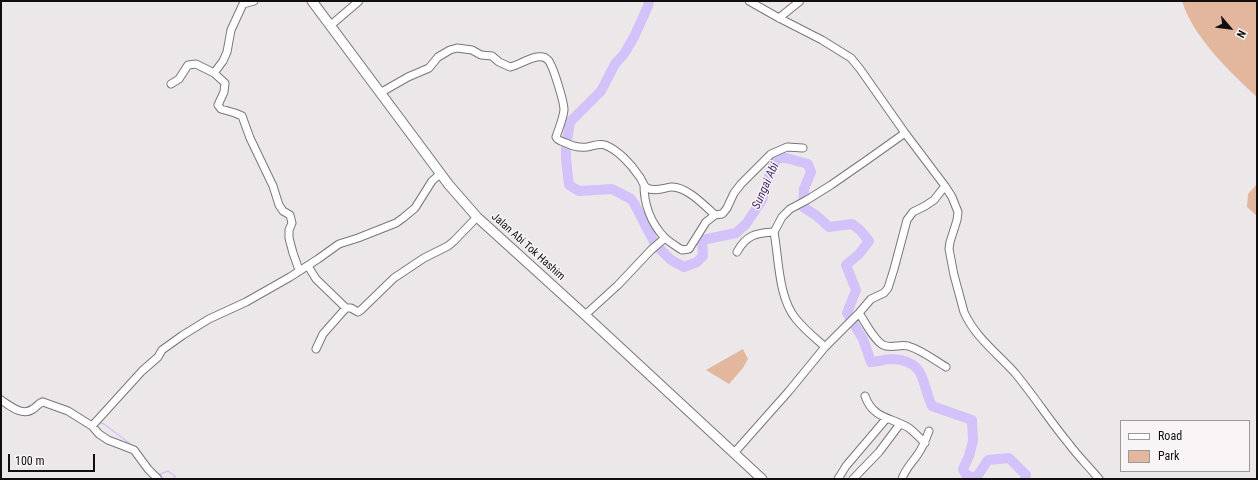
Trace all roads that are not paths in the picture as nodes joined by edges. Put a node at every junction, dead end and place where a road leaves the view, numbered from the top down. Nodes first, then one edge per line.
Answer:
1 (254, 1) edge
2 (312, 1) edge
3 (359, 1) edge
4 (749, 1) edge
5 (800, 1) edge
6 (779, 18) junction
7 (331, 25) junction
8 (214, 73) junction
9 (170, 84) dead end
10 (380, 92) junction
11 (905, 133) junction
12 (803, 148) dead end
13 (441, 173) junction
14 (644, 185) junction
15 (945, 186) junction
16 (714, 215) junction
17 (477, 217) junction
18 (774, 232) junction
19 (665, 238) junction
20 (737, 252) dead end
21 (308, 266) junction
22 (299, 270) junction
23 (346, 308) junction
24 (585, 315) junction
25 (856, 315) junction
26 (825, 346) junction
27 (316, 349) dead end
28 (946, 367) dead end
29 (865, 396) dead end
30 (1, 400) edge
31 (886, 419) junction
32 (94, 423) junction
33 (900, 424) junction
34 (929, 431) dead end
35 (924, 443) junction
36 (734, 453) junction
37 (840, 476) edge
38 (158, 479) edge
39 (762, 479) edge
40 (853, 479) edge
41 (902, 479) edge
42 (1099, 479) edge

1 - 8 street
2 - 7 main road, Jalan Abi Tok Hashim
3 - 7 street
4 - 6 street
5 - 6 street
6 - 11 street
7 - 10 main road, Jalan Abi Tok Hashim
8 - 9 street
8 - 22 street
10 - 13 main road, Jalan Abi Tok Hashim
10 - 14 street
11 - 15 street
11 - 18 street
12 - 16 street
13 - 17 main road, Jalan Abi Tok Hashim
13 - 21 street
14 - 16 street
14 - 19 street
15 - 25 street
15 - 42 street
16 - 19 street
17 - 23 street
17 - 24 main road, Jalan Abi Tok Hashim
18 - 20 street
18 - 26 street
19 - 24 street
21 - 22 street
21 - 23 street
22 - 32 street
23 - 27 street
24 - 36 main road, Jalan Abi Tok Hashim
25 - 26 street
25 - 28 street
26 - 36 street
29 - 31 street
30 - 32 street
31 - 33 street
31 - 37 street
32 - 38 street
33 - 35 street
33 - 40 street
34 - 35 street
35 - 41 street
36 - 39 main road, Jalan Abi Tok Hashim
37 - 40 street

